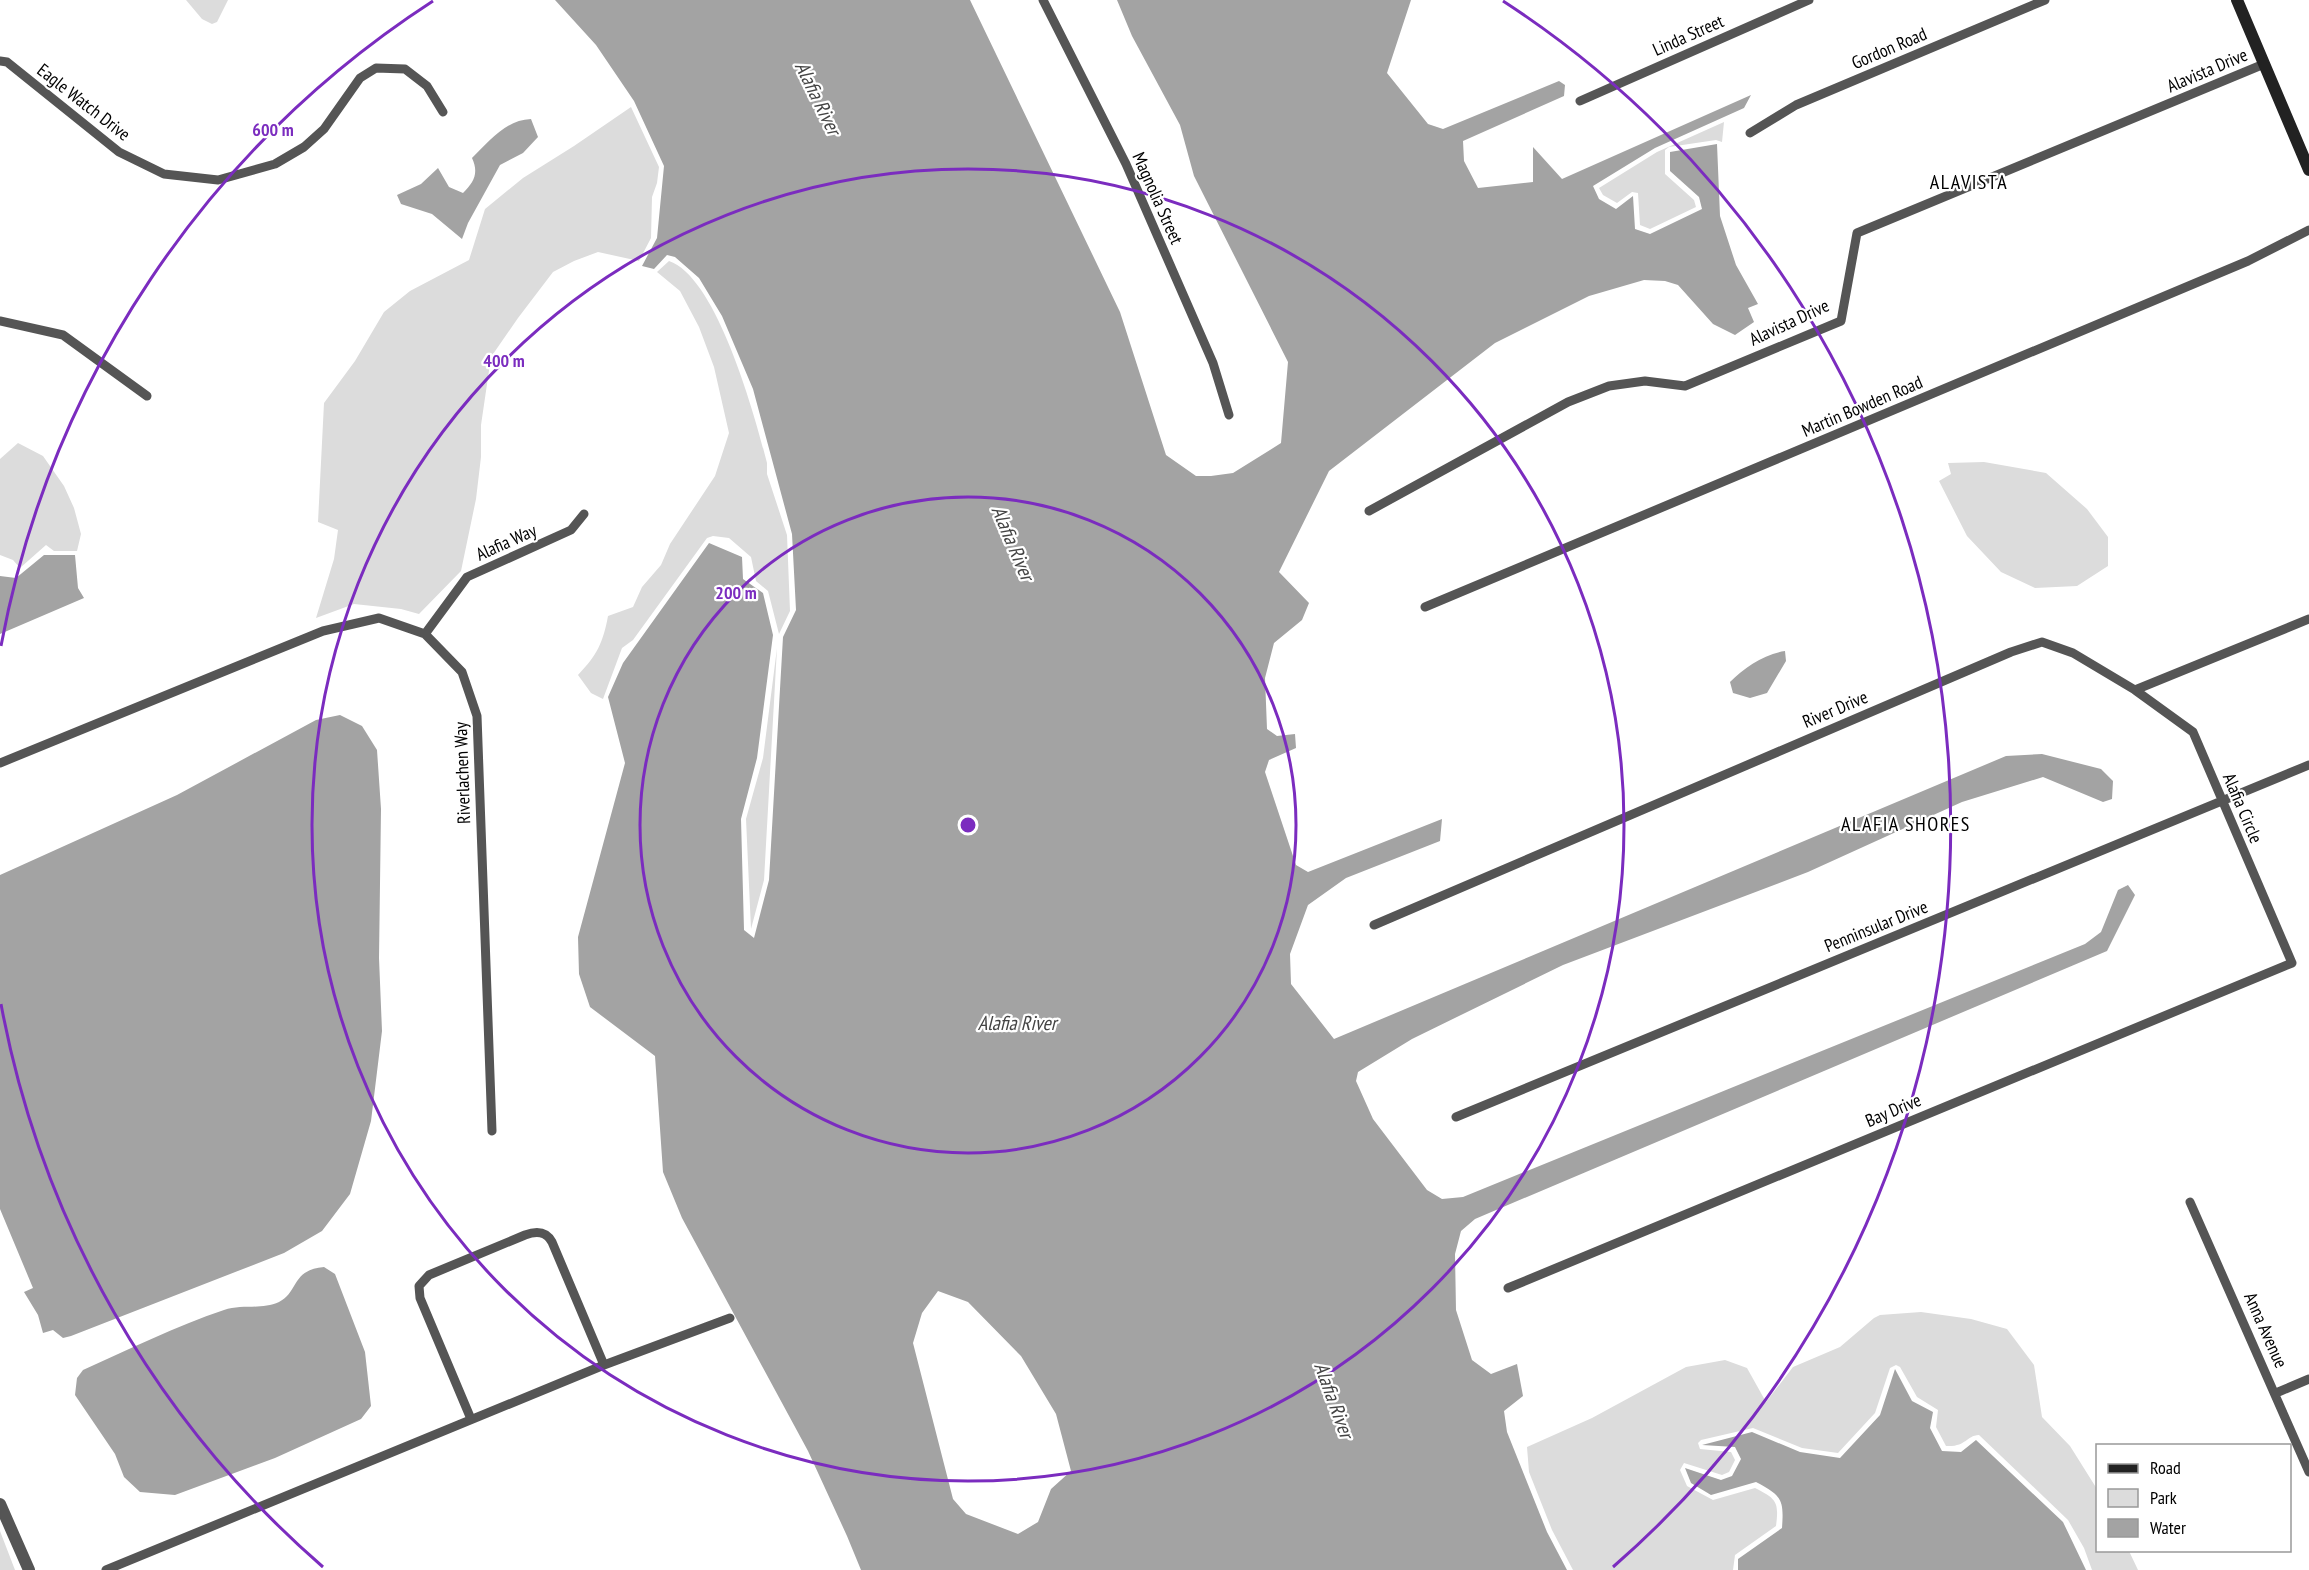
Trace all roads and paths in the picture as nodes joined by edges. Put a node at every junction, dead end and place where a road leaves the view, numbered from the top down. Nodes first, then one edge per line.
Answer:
1 (1043, 0) edge
2 (1809, 0) edge
3 (2045, 0) edge
4 (2237, 0) edge
5 (0, 61) edge
6 (2264, 64) junction
7 (1580, 101) dead end
8 (443, 112) dead end
9 (1750, 133) dead end
10 (2309, 170) edge
11 (2309, 230) edge
12 (0, 321) edge
13 (147, 396) dead end
14 (1229, 416) dead end
15 (1369, 511) dead end
16 (584, 514) dead end
17 (1425, 607) dead end
18 (2309, 619) edge
19 (425, 634) junction
20 (2135, 690) junction
21 (0, 763) edge
22 (2309, 765) edge
23 (2222, 801) junction
24 (1374, 925) dead end
25 (2292, 963) joint
26 (1456, 1117) dead end
27 (492, 1131) dead end
28 (2190, 1202) dead end
29 (1508, 1288) dead end
30 (730, 1318) dead end
31 (604, 1365) junction
32 (2309, 1379) edge
33 (2276, 1393) junction
34 (471, 1419) junction
35 (2309, 1472) edge
36 (0, 1504) edge
37 (29, 1570) edge
38 (106, 1570) edge

1 - 14 street, Magnolia Street
2 - 7 street, Linda Street
3 - 9 street, Gordon Road
4 - 6 main road
5 - 8 street, Eagle Watch Drive
6 - 10 main road
6 - 15 street, Alavista Drive
11 - 17 street, Martin Bowden Road
12 - 13 street
16 - 19 street, Alafia Way
18 - 20 street
19 - 21 street, Riverlachen Way
19 - 27 street, Riverlachen Way
20 - 23 street, Alafia Circle
20 - 24 street, River Drive
22 - 23 street, Penninsular Drive
23 - 25 street, Alafia Circle
23 - 26 street, Penninsular Drive
25 - 29 street, Bay Drive
28 - 33 street, Anna Avenue
30 - 31 street
31 - 34 street
31 - 34 street
32 - 33 street
33 - 35 street, Anna Avenue
34 - 38 street
36 - 37 street

